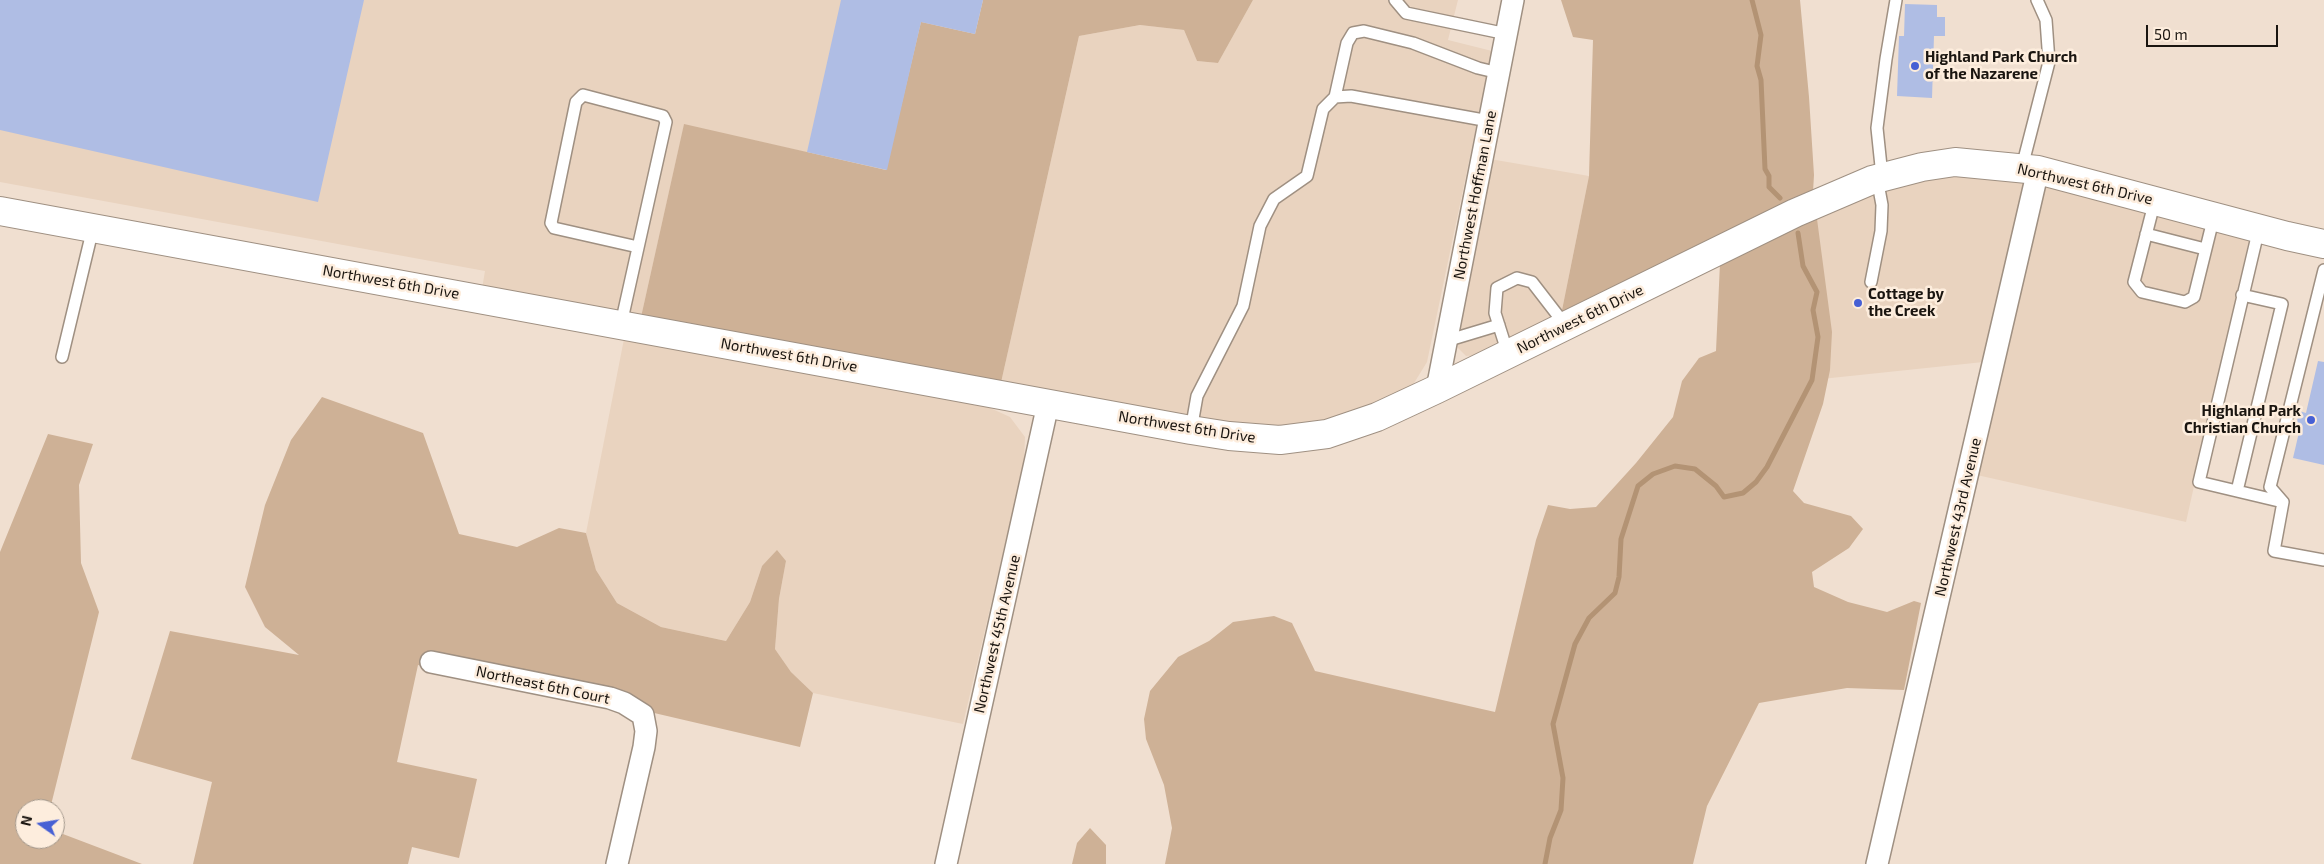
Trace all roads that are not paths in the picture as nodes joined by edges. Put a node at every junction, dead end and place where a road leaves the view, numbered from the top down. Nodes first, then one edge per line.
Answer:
1 (1395, 0) edge
2 (1513, 0) edge
3 (1896, 0) edge
4 (2038, 0) edge
5 (1506, 34) junction
6 (1499, 73) junction
7 (1335, 97) junction
8 (1489, 121) junction
9 (2030, 168) junction
10 (1880, 177) junction
11 (2155, 200) junction
12 (0, 211) edge
13 (2214, 216) junction
14 (93, 228) junction
15 (2259, 228) junction
16 (2146, 234) junction
17 (2324, 244) edge
18 (638, 247) junction
19 (2206, 249) junction
20 (2324, 270) edge
21 (1871, 282) dead end
22 (2242, 295) junction
23 (621, 324) junction
24 (1499, 325) junction
25 (1566, 326) junction
26 (1446, 341) junction
27 (1508, 354) junction
28 (62, 357) dead end
29 (1437, 389) junction
30 (1048, 404) junction
31 (1192, 430) junction
32 (2237, 491) junction
33 (2283, 502) junction
34 (2323, 558) edge
35 (431, 662) dead end
36 (617, 864) edge
37 (946, 864) edge
38 (1878, 864) edge

1 - 5 lane
2 - 5 street, Northwest Hoffman Lane
3 - 10 lane
4 - 9 lane
5 - 6 street, Northwest Hoffman Lane
6 - 7 lane
6 - 8 street, Northwest Hoffman Lane
7 - 8 lane
7 - 31 lane
8 - 26 street, Northwest Hoffman Lane
9 - 10 main road, Northwest 6th Drive
9 - 11 main road, Northwest 6th Drive
9 - 38 street, Northwest 43rd Avenue
10 - 21 lane
10 - 25 main road, Northwest 6th Drive
11 - 13 main road, Northwest 6th Drive
11 - 16 lane
12 - 14 main road, Northwest 6th Drive
13 - 15 main road, Northwest 6th Drive
13 - 19 lane
14 - 23 main road, Northwest 6th Drive
14 - 28 lane
15 - 17 main road, Northwest 6th Drive
15 - 22 lane
16 - 19 lane
16 - 19 lane
18 - 18 lane
18 - 23 lane
20 - 33 lane
22 - 32 lane
22 - 32 lane
23 - 30 main road, Northwest 6th Drive
24 - 25 lane
24 - 26 lane
24 - 27 lane
25 - 27 main road, Northwest 6th Drive
26 - 29 street, Northwest Hoffman Lane
27 - 29 main road, Northwest 6th Drive
29 - 31 main road, Northwest 6th Drive
30 - 31 main road, Northwest 6th Drive
30 - 37 street, Northwest 45th Avenue
32 - 33 lane
33 - 34 lane
35 - 36 street, Northeast 6th Court

